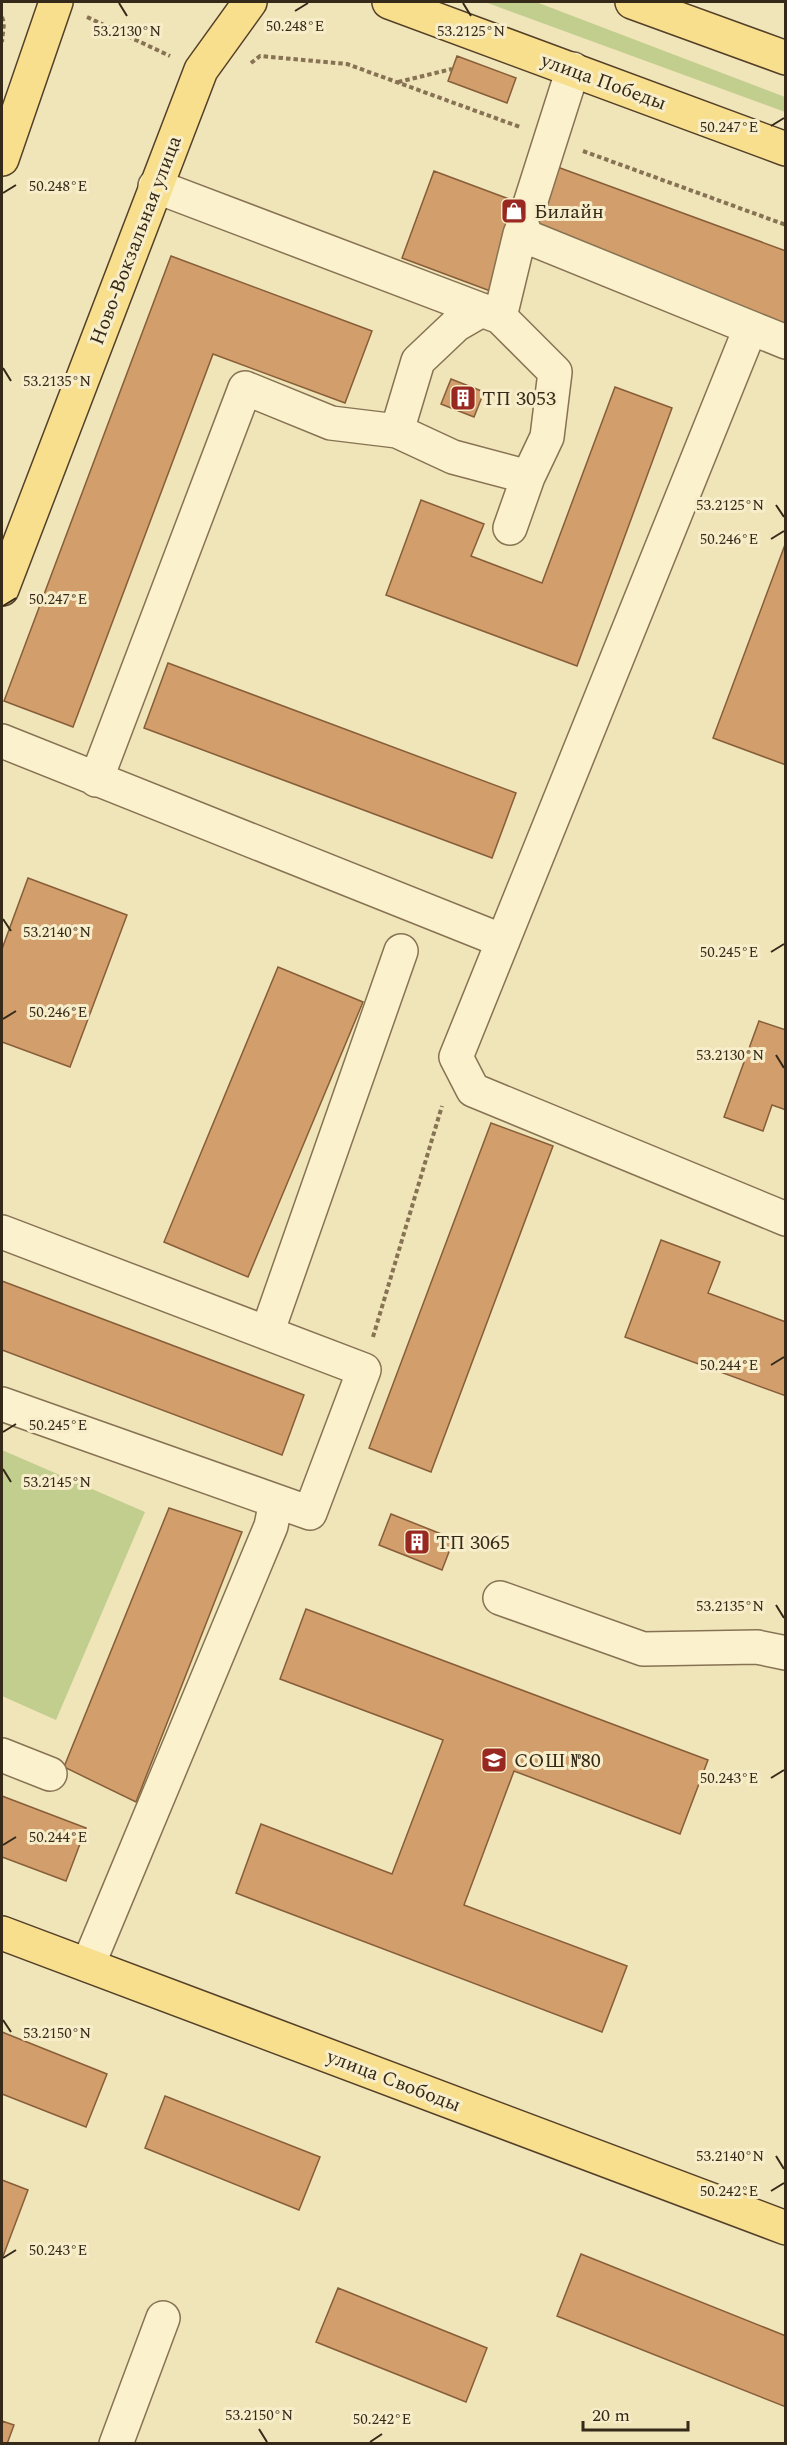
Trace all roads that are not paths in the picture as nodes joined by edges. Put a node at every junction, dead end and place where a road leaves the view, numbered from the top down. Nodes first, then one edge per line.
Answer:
1 (57, 2) edge
2 (250, 2) edge
3 (389, 2) edge
4 (632, 2) edge
5 (786, 58) edge
6 (573, 69) junction
7 (786, 149) edge
8 (2, 159) edge
9 (155, 186) junction
10 (524, 223) junction
11 (491, 313) junction
12 (750, 329) junction
13 (786, 342) edge
14 (397, 431) junction
15 (528, 477) junction
16 (510, 528) dead end
17 (2, 589) edge
18 (2, 741) edge
19 (96, 780) junction
20 (503, 941) junction
21 (401, 951) dead end
22 (786, 1220) edge
23 (2, 1232) edge
24 (267, 1333) junction
25 (2, 1404) edge
26 (276, 1500) junction
27 (500, 1598) dead end
28 (786, 1653) edge
29 (2, 1755) edge
30 (50, 1774) dead end
31 (2, 1932) edge
32 (88, 1965) junction
33 (786, 2228) edge
34 (163, 2318) dead end
35 (116, 2444) edge

1 - 8 main road
2 - 9 main road, Ново-Вокзальная улица
3 - 6 main road, улица Победы
4 - 5 main road
6 - 7 main road, улица Победы
6 - 10 lane
9 - 11 lane
9 - 17 main road, Ново-Вокзальная улица
10 - 11 lane
10 - 12 lane
11 - 14 lane
11 - 15 lane
12 - 13 lane
12 - 20 lane
14 - 15 lane
14 - 19 lane
15 - 16 lane
18 - 19 lane
19 - 20 lane
20 - 22 lane
21 - 24 lane
23 - 24 lane
24 - 26 lane
25 - 26 lane
26 - 32 lane
27 - 28 lane
29 - 30 lane
31 - 32 main road, улица Свободы
32 - 33 main road, улица Свободы
34 - 35 lane

